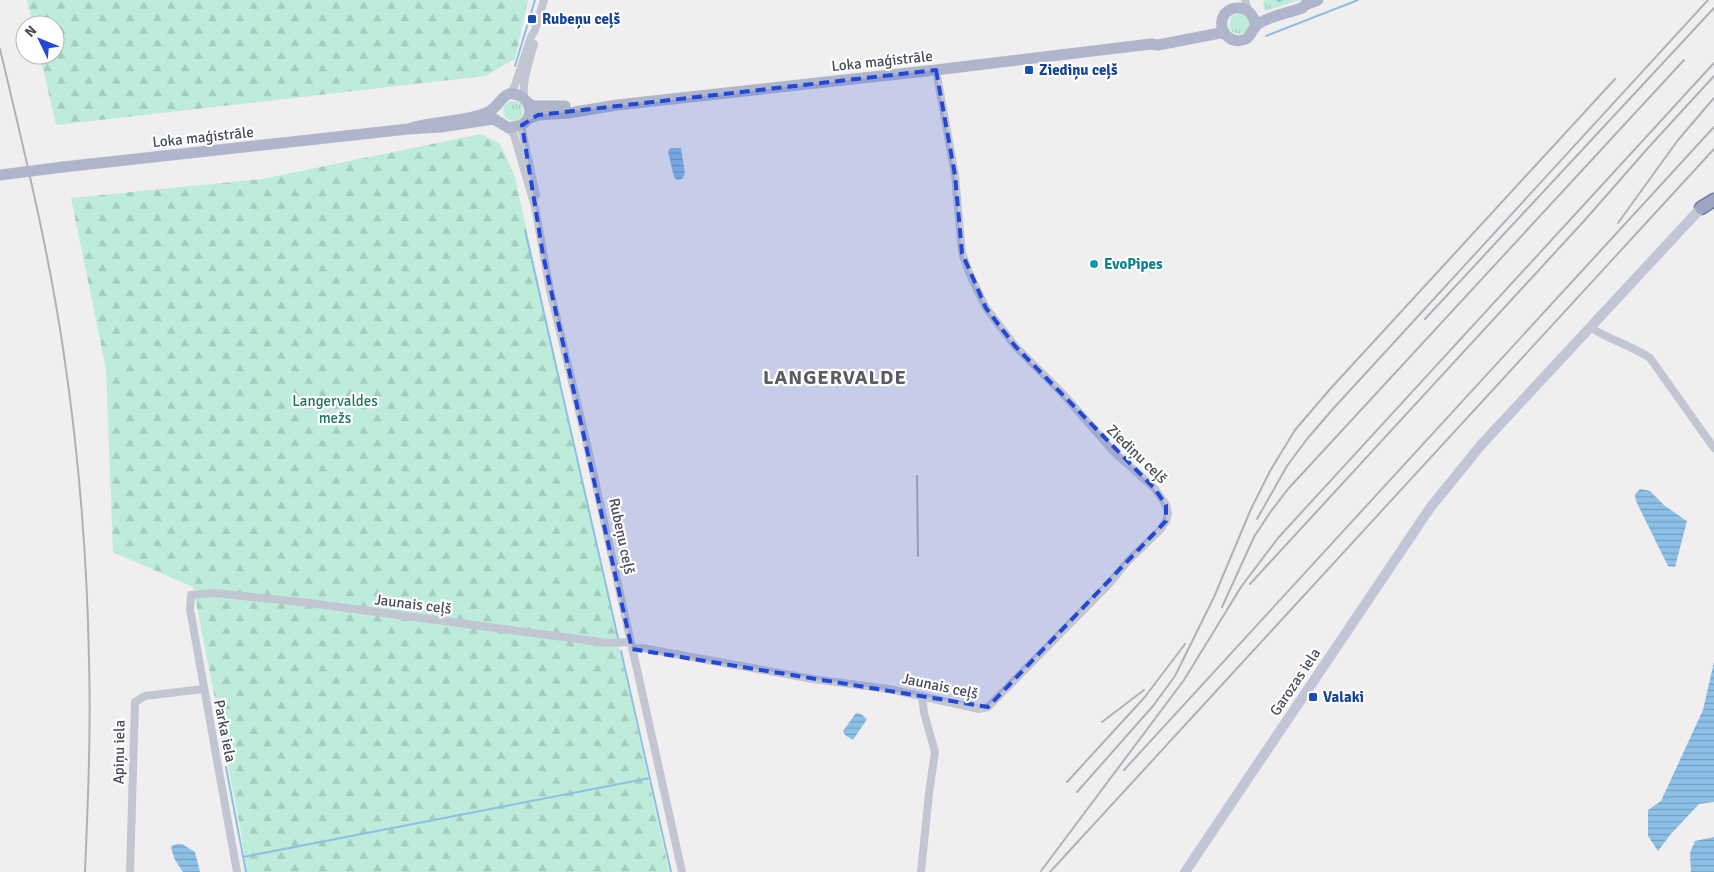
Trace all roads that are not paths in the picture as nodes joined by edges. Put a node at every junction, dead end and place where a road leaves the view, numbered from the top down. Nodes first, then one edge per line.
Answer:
1 (544, 0) edge
2 (1318, 0) edge
3 (1235, 4) edge
4 (1305, 5) junction
5 (1248, 8) edge
6 (1222, 21) junction
7 (1254, 28) junction
8 (536, 30) junction
9 (1225, 34) junction
10 (1151, 44) junction
11 (936, 70) junction
12 (511, 94) junction
13 (526, 102) junction
14 (617, 105) junction
15 (496, 106) junction
16 (499, 121) junction
17 (525, 122) junction
18 (509, 128) junction
19 (408, 129) junction
20 (0, 175) edge
21 (1714, 194) edge
22 (1714, 200) edge
23 (535, 206) junction
24 (1701, 208) junction
25 (1590, 328) junction
26 (1714, 448) edge
27 (1166, 521) joint
28 (191, 595) joint
29 (631, 645) junction
30 (203, 689) junction
31 (922, 696) junction
32 (130, 872) edge
33 (237, 872) edge
34 (682, 872) edge
35 (921, 872) edge
36 (1185, 872) edge

1 - 8 street
2 - 4 main road, Loka maģistrāle
3 - 5 main road, Loka maģistrāle
3 - 6 main road, Loka maģistrāle
4 - 5 main road, Loka maģistrāle
4 - 7 main road, Loka maģistrāle
5 - 7 main road
6 - 9 main road
6 - 10 main road, Loka maģistrāle
7 - 9 main road, Loka maģistrāle
8 - 12 street
8 - 13 street
9 - 10 main road, Loka maģistrāle
10 - 11 main road, Loka maģistrāle
11 - 14 main road, Loka maģistrāle
11 - 27 street, Ziediņu ceļš
12 - 13 main road, Loka maģistrāle
12 - 15 main road, Loka maģistrāle
13 - 14 main road, Loka maģistrāle
13 - 17 main road
14 - 17 main road, Loka maģistrāle
15 - 16 main road
15 - 19 main road, Loka maģistrāle
16 - 18 main road
16 - 19 main road, Loka maģistrāle
17 - 18 main road, Loka maģistrāle
17 - 23 street, Rubeņu ceļš
18 - 23 street, Rubeņu ceļš
19 - 20 main road, Loka maģistrāle, bridge
21 - 24 main road
22 - 24 highway
23 - 29 street, Rubeņu ceļš
24 - 25 main road, Garozas iela
25 - 26 street
25 - 36 main road, Garozas iela
27 - 31 street, Jaunais ceļš
28 - 29 street, Jaunais ceļš
28 - 30 street, Parka iela
29 - 31 street, Jaunais ceļš
29 - 34 street, Rubeņu ceļš
30 - 32 street, Apiņu iela
30 - 33 street, Parka iela
31 - 35 street

